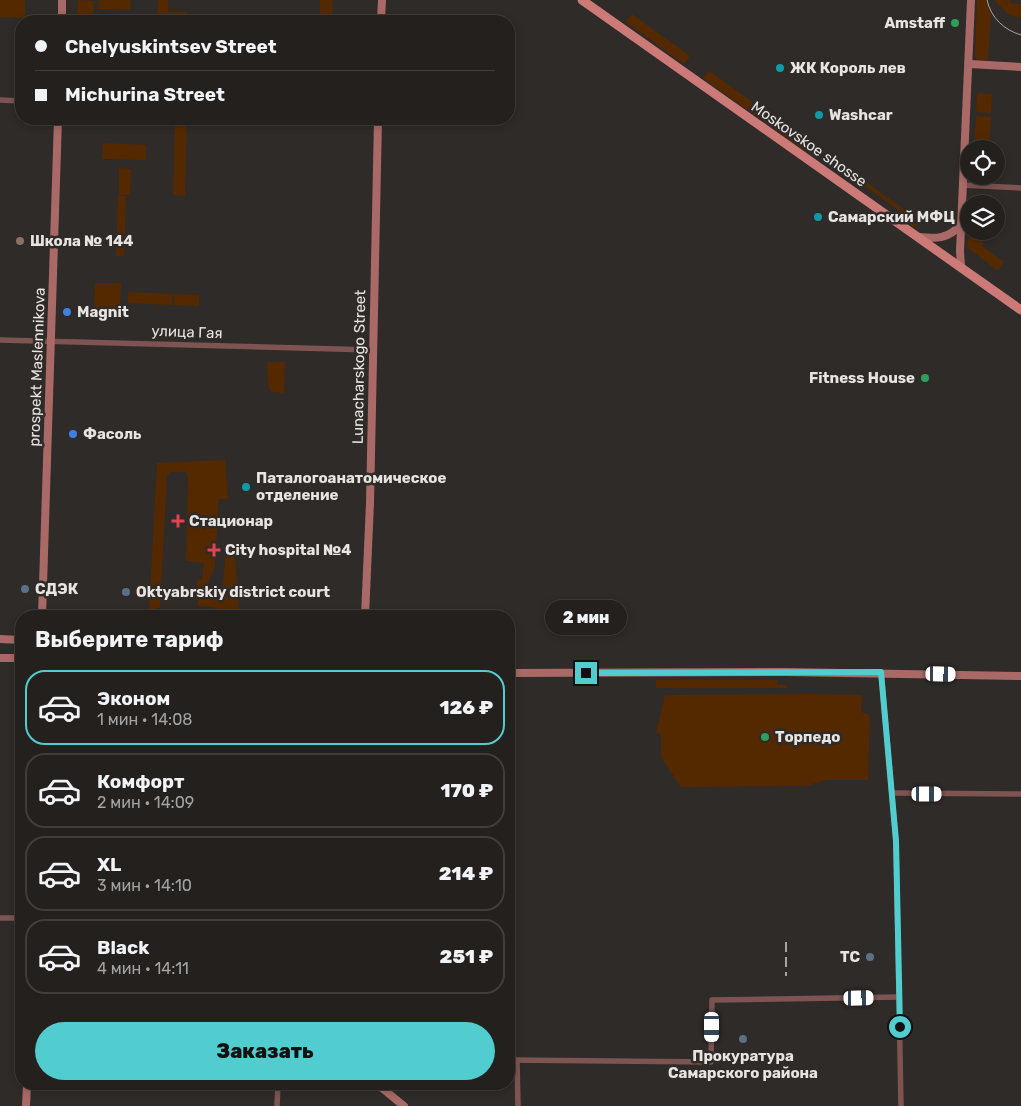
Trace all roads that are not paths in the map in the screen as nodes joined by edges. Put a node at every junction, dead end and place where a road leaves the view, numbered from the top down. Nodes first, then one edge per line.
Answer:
1 (62, 0) edge
2 (382, 0) edge
3 (582, 0) edge
4 (971, 0) edge
5 (62, 15) edge
6 (381, 15) edge
7 (970, 64) junction
8 (1021, 67) edge
9 (0, 100) edge
10 (15, 101) edge
11 (58, 125) edge
12 (378, 125) edge
13 (965, 140) edge
14 (962, 185) joint
15 (1021, 188) edge
16 (962, 195) edge
17 (960, 225) edge
18 (919, 237) junction
19 (961, 240) edge
20 (961, 267) junction
21 (1021, 310) edge
22 (0, 340) edge
23 (52, 341) junction
24 (373, 350) junction
25 (42, 610) edge
26 (365, 610) edge
27 (0, 639) edge
28 (15, 640) edge
29 (0, 658) edge
30 (15, 658) edge
31 (881, 672) junction
32 (515, 674) edge
33 (1021, 676) edge
34 (893, 793) junction
35 (1021, 794) edge
36 (0, 918) edge
37 (15, 918) edge
38 (899, 997) junction
39 (518, 1060) joint
40 (27, 1090) edge
41 (278, 1090) edge
42 (384, 1090) edge
43 (26, 1106) edge
44 (277, 1106) edge
45 (404, 1106) edge
46 (518, 1106) edge
47 (901, 1106) edge

1 - 5 main road
2 - 6 main road
3 - 18 main road, Moskovskoe shosse
4 - 7 main road
7 - 8 main road
7 - 13 main road
9 - 10 street
11 - 23 main road, prospekt Maslennikova
12 - 24 main road, Lunacharskogo Street
14 - 15 street
14 - 16 main road
17 - 18 main road
18 - 20 main road, Moskovskoe shosse
19 - 20 main road
20 - 21 main road, Moskovskoe shosse
22 - 23 street, улица Гая
23 - 24 street, улица Гая
23 - 25 main road, prospekt Maslennikova
24 - 26 main road, Lunacharskogo Street
27 - 28 main road
29 - 30 main road
31 - 32 main road
31 - 33 main road
31 - 34 street
34 - 35 street
34 - 38 street
36 - 37 street
38 - 39 street
38 - 47 street
39 - 46 street
40 - 43 main road
41 - 44 street
42 - 45 main road

